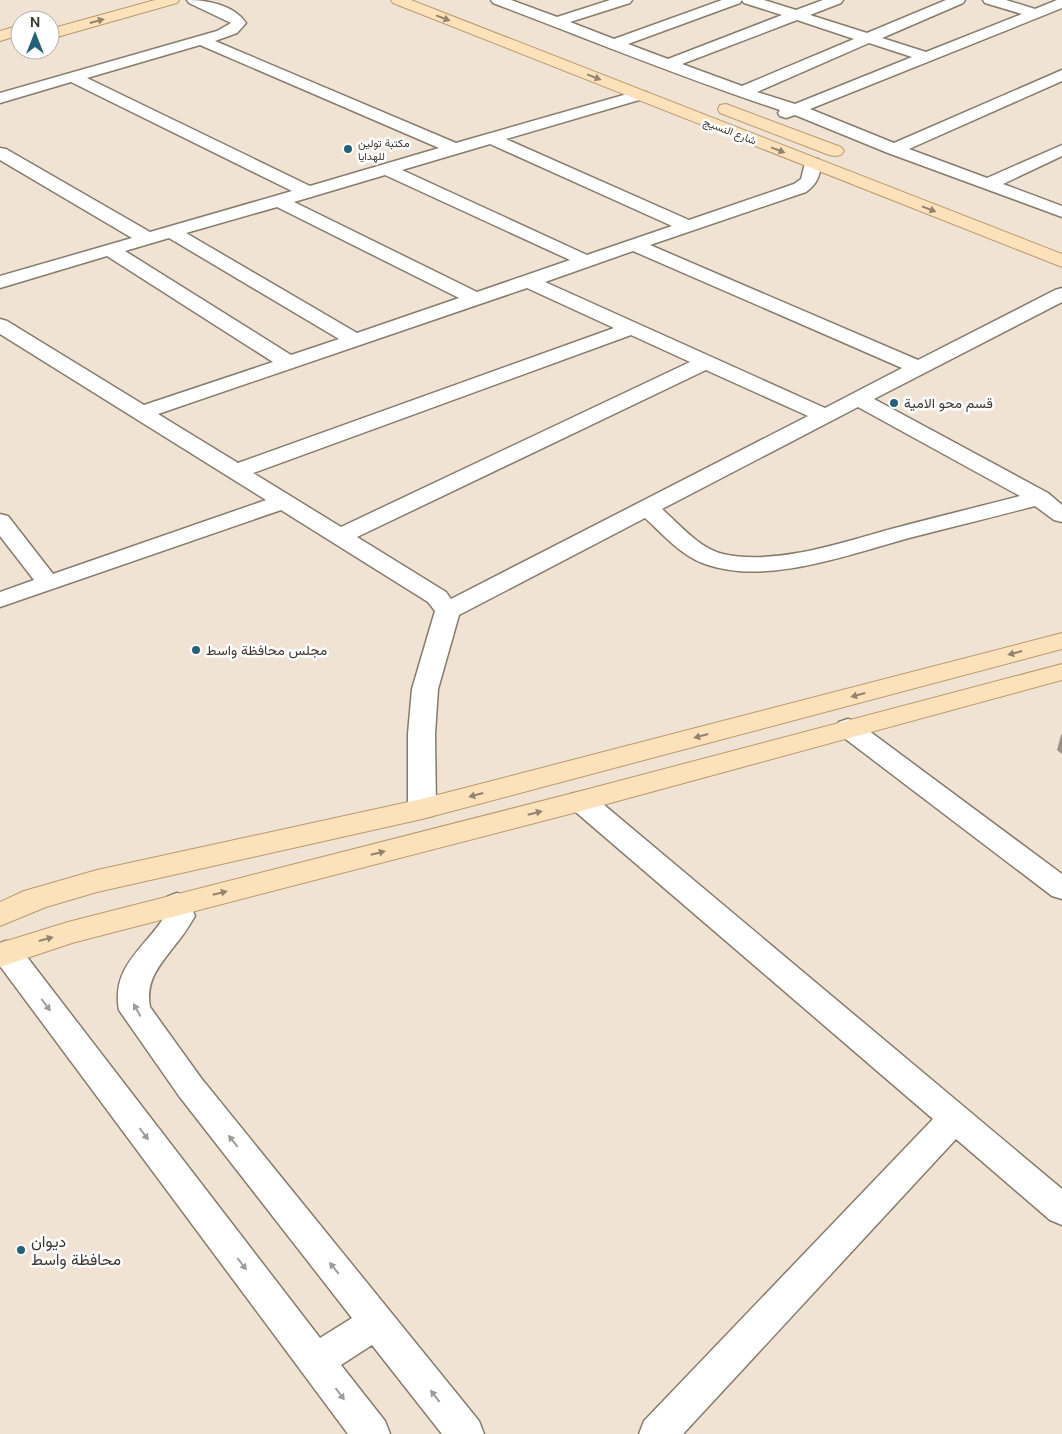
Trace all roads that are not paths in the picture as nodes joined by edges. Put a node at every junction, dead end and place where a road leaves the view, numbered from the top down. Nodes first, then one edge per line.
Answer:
1 (128, 0) edge
2 (172, 0) edge
3 (194, 0) edge
4 (398, 0) edge
5 (440, 0) edge
6 (625, 0) edge
7 (735, 0) edge
8 (749, 0) edge
9 (836, 0) edge
10 (958, 0) edge
11 (990, 0) edge
12 (512, 2) edge
13 (1062, 2) edge
14 (1035, 13) junction
15 (796, 16) junction
16 (60, 19) edge
17 (556, 22) junction
18 (60, 31) edge
19 (541, 38) dead end
20 (201, 40) junction
21 (867, 40) junction
22 (614, 44) junction
23 (926, 57) junction
24 (668, 64) junction
25 (1062, 75) edge
26 (73, 77) junction
27 (742, 92) junction
28 (640, 95) junction
29 (0, 98) edge
30 (707, 102) dead end
31 (795, 109) junction
32 (762, 122) junction
33 (492, 139) junction
34 (454, 149) junction
35 (894, 149) junction
36 (1062, 150) edge
37 (0, 153) edge
38 (853, 158) dead end
39 (812, 163) junction
40 (386, 170) junction
41 (988, 184) junction
42 (308, 192) junction
43 (279, 200) junction
44 (1062, 212) edge
45 (688, 226) junction
46 (171, 232) junction
47 (148, 239) junction
48 (634, 245) junction
49 (110, 250) junction
50 (586, 261) junction
51 (1062, 261) edge
52 (528, 281) junction
53 (0, 282) edge
54 (1062, 294) edge
55 (476, 299) junction
56 (0, 325) edge
57 (632, 328) junction
58 (355, 340) junction
59 (706, 362) junction
60 (289, 363) junction
61 (918, 368) junction
62 (859, 399) junction
63 (142, 413) junction
64 (826, 416) junction
65 (237, 472) junction
66 (1040, 498) junction
67 (285, 501) junction
68 (648, 508) junction
69 (1062, 515) edge
70 (0, 521) edge
71 (341, 536) junction
72 (48, 583) junction
73 (0, 600) edge
74 (447, 612) junction
75 (1062, 641) edge
76 (1062, 672) edge
77 (934, 675) junction
78 (959, 699) junction
79 (848, 728) junction
80 (581, 801) junction
81 (422, 809) junction
82 (125, 874) junction
83 (1062, 889) edge
84 (177, 904) junction
85 (2, 910) edge
86 (122, 919) junction
87 (3, 953) edge
88 (954, 1119) junction
89 (1062, 1210) edge
90 (377, 1322) junction
91 (315, 1361) junction
92 (371, 1434) edge
93 (465, 1434) edge
94 (658, 1434) edge

1 - 16 main road
18 -> 2 main road
3 - 20 street
4 -> 28 main road, شارع النسيج
5 - 19 main road
6 - 17 street
7 - 22 street
8 - 15 street
9 - 15 street
10 - 21 street
11 - 14 street
12 - 17 street
13 - 14 street
14 - 23 street
15 - 21 street
15 - 24 street
17 - 22 street
20 - 26 street
20 - 34 street
21 - 23 street
21 - 27 street
22 - 24 street
23 - 31 street
24 - 27 street
25 - 35 street
26 - 29 street
26 - 42 street
27 - 31 street
28 - 33 street
28 -> 39 main road, شارع النسيج
30 - 32 main road, شارع النسيج
31 - 32 street
31 - 35 street
32 - 38 main road, شارع النسيج
33 - 34 street
33 - 45 street
34 - 40 street
35 - 41 street
36 - 41 street
37 - 47 street
39 - 45 street
39 -> 51 main road, شارع النسيج
40 - 42 street
40 - 50 street
41 - 44 street
42 - 43 street
43 - 46 street
43 - 55 street
45 - 48 street
46 - 47 street
46 - 58 street
47 - 49 street
48 - 50 street
48 - 61 street
49 - 53 street
49 - 60 street
50 - 52 street
52 - 55 street
52 - 57 street
54 - 61 street
55 - 58 street
56 - 63 street
57 - 59 street
57 - 65 street
58 - 60 street
59 - 64 street
59 - 71 street
60 - 63 street
61 - 62 street
62 - 64 street
62 - 66 street
63 - 65 street
64 - 68 street
65 - 67 street
66 - 68 street
66 - 69 street
67 - 71 street
67 - 72 street
68 - 74 street
70 - 72 street
71 - 74 street
72 - 73 street
74 - 81 street
75 -> 77 main road
76 - 78 main road
77 - 78 main road
77 -> 81 main road
78 - 79 main road
79 - 80 main road
79 - 83 street
84 -> 80 main road
80 - 88 street
81 - 82 main road
82 - 85 main road
82 - 86 main road
84 - 86 main road
90 -> 84 street
87 -> 86 main road
87 -> 91 street
88 - 89 street
88 - 94 street
90 - 91 street
93 -> 90 street
91 -> 92 street

